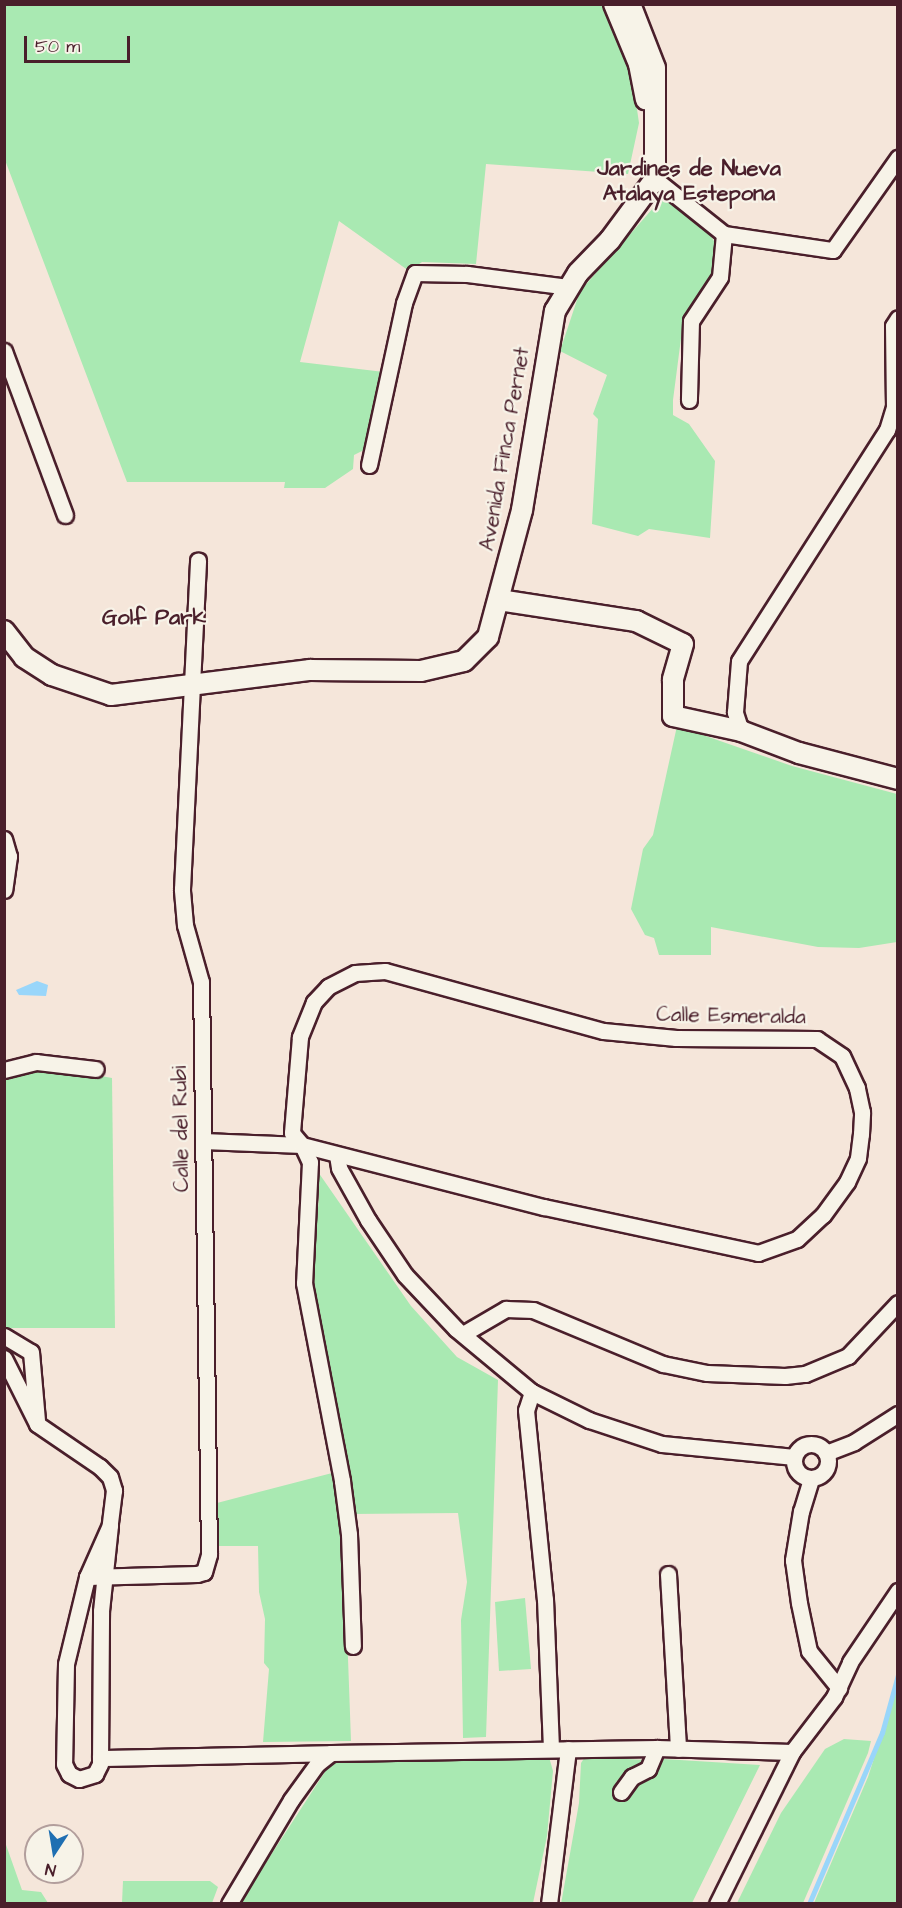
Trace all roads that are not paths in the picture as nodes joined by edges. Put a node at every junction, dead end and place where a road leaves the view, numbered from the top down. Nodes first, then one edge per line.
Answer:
1 (614, 4) edge
2 (630, 4) edge
3 (897, 158) edge
4 (655, 179) junction
5 (724, 234) junction
6 (568, 287) junction
7 (897, 318) edge
8 (4, 351) edge
9 (689, 399) dead end
10 (369, 465) dead end
11 (65, 515) dead end
12 (198, 560) dead end
13 (500, 600) junction
14 (4, 631) edge
15 (191, 687) junction
16 (741, 731) junction
17 (897, 779) edge
18 (4, 839) edge
19 (4, 890) edge
20 (96, 1069) dead end
21 (4, 1070) edge
22 (202, 1141) junction
23 (302, 1145) junction
24 (337, 1155) junction
25 (897, 1303) edge
26 (463, 1334) junction
27 (4, 1336) edge
28 (4, 1358) edge
29 (532, 1392) junction
30 (897, 1414) edge
31 (37, 1424) junction
32 (826, 1453) junction
33 (794, 1456) junction
34 (811, 1479) junction
35 (110, 1526) junction
36 (668, 1574) dead end
37 (87, 1577) junction
38 (104, 1578) junction
39 (897, 1591) edge
40 (352, 1647) dead end
41 (839, 1688) junction
42 (657, 1748) junction
43 (551, 1749) junction
44 (568, 1749) junction
45 (678, 1749) junction
46 (792, 1752) junction
47 (331, 1753) junction
48 (100, 1758) junction
49 (621, 1792) dead end
50 (229, 1904) edge
51 (549, 1904) edge
52 (717, 1904) edge

1 - 4 street
2 - 4 street
3 - 5 street
4 - 5 street
4 - 6 street, Avenida Finca Pernet
5 - 9 street
6 - 10 street
6 - 13 street, Avenida Finca Pernet
7 - 16 street
8 - 11 street
12 - 15 street, Calle del Rubi
13 - 15 street, Avenida Finca Pernet
13 - 16 street
14 - 15 street, Avenida Finca Pernet
15 - 22 street, Calle del Rubi
16 - 17 street
18 - 19 street
20 - 21 street
22 - 23 street, Calle Esmeralda
22 - 38 street, Calle del Rubi
23 - 24 street, Calle Esmeralda
23 - 24 street, Calle Esmeralda
23 - 40 street
24 - 26 street
25 - 26 street
26 - 29 street
27 - 31 street
28 - 31 street
29 - 33 street
29 - 43 street
30 - 32 street
31 - 35 street
32 - 33 street
32 - 34 street
33 - 34 street
34 - 41 street
35 - 37 street
35 - 38 street
36 - 45 street
37 - 38 street
37 - 48 street
38 - 48 street
39 - 41 street
41 - 46 street
42 - 44 street
42 - 45 street
42 - 49 street
43 - 44 street
43 - 47 street
44 - 51 street
45 - 46 street
46 - 52 street
47 - 48 street
47 - 50 street

